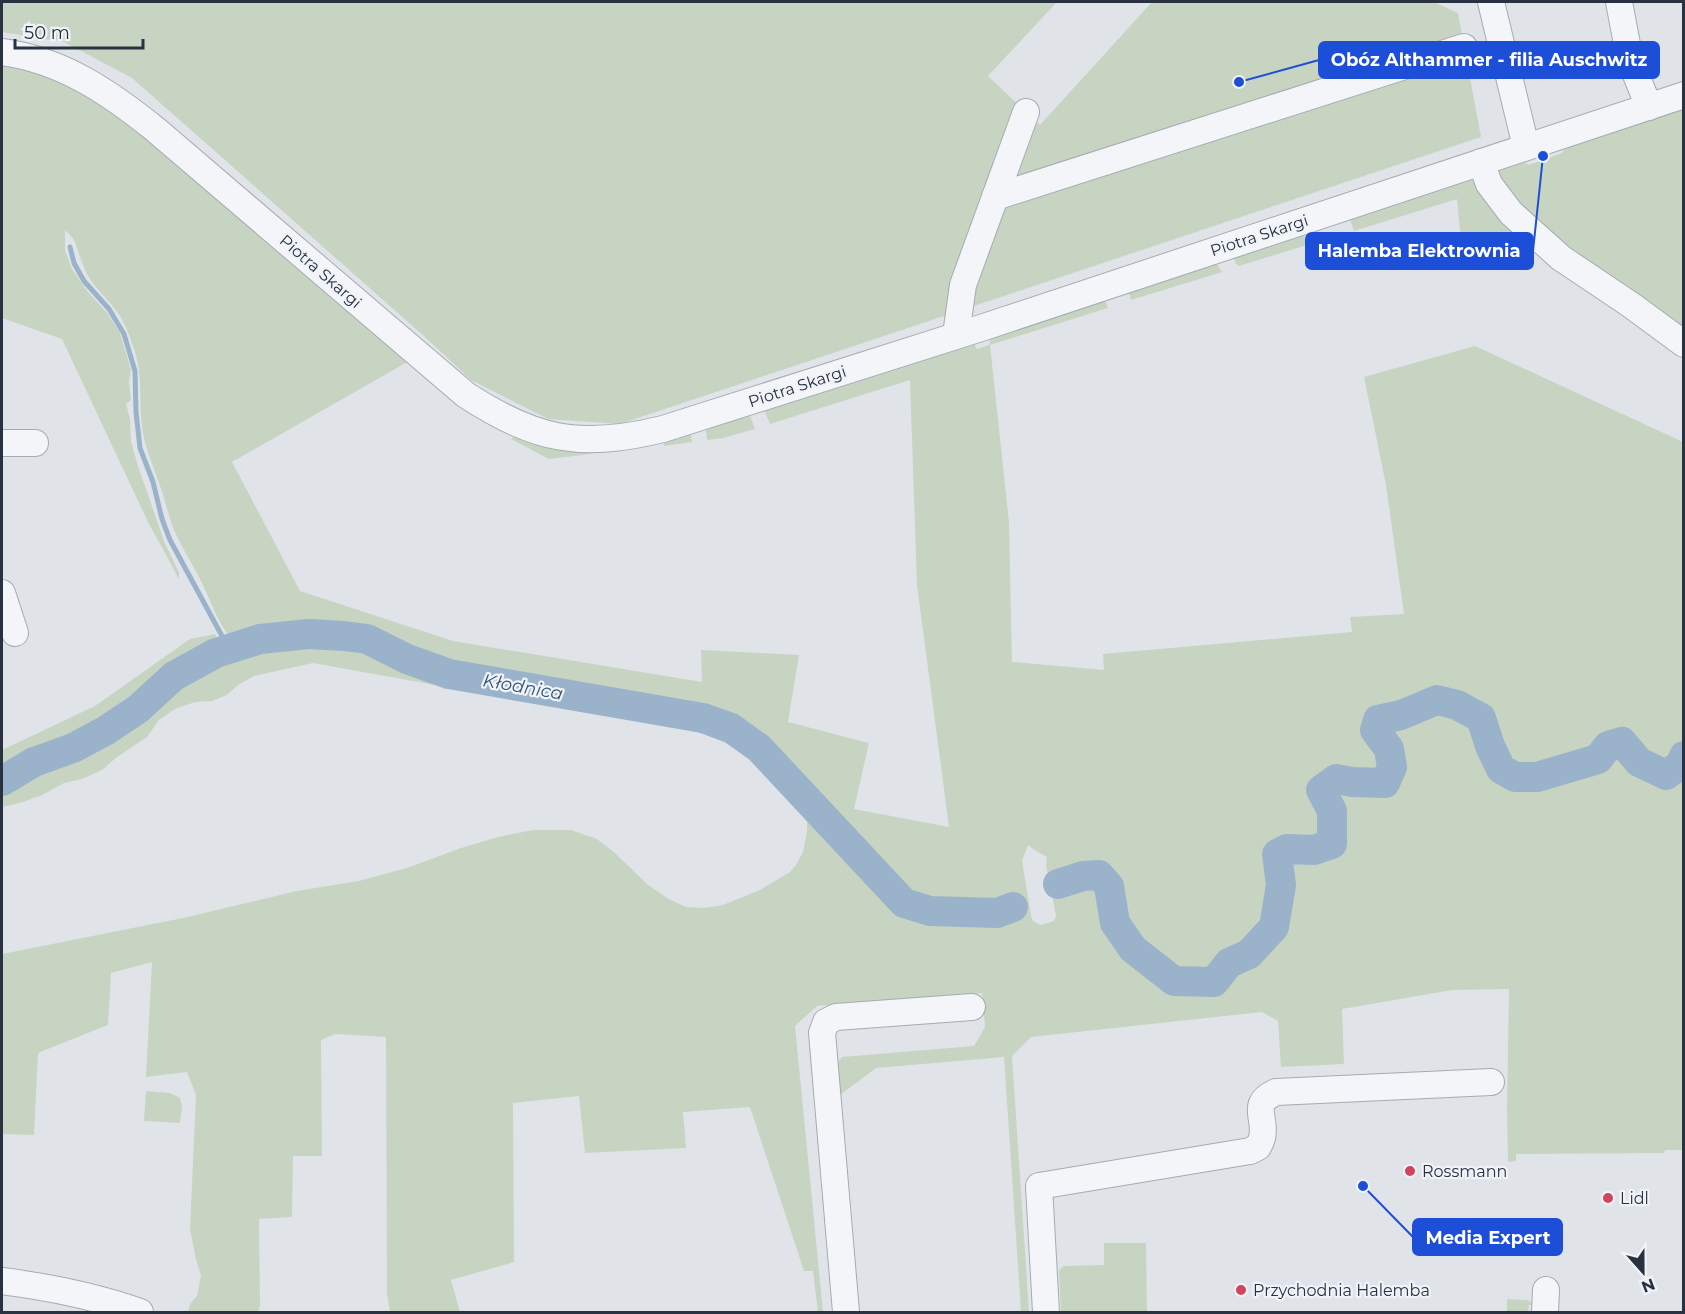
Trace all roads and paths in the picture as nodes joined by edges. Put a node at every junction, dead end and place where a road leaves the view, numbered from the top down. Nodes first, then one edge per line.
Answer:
1 (1491, 2) edge
2 (1619, 2) edge
3 (1464, 47) dead end
4 (2, 52) edge
5 (1683, 95) edge
6 (1649, 107) junction
7 (1026, 112) dead end
8 (1526, 147) junction
9 (1481, 162) junction
10 (995, 197) junction
11 (956, 335) junction
12 (1683, 344) edge
13 (2, 443) edge
14 (35, 443) dead end
15 (2, 593) edge
16 (15, 633) dead end
17 (972, 1007) dead end
18 (1491, 1082) dead end
19 (2, 1281) edge
20 (92, 1305) edge
21 (140, 1312) edge
22 (846, 1312) edge
23 (1046, 1312) edge

1 - 8 street
2 - 6 street
3 - 10 street
4 - 11 street, Piotra Skargi
5 - 6 street, Piotra Skargi
6 - 8 street, Piotra Skargi
7 - 10 street
8 - 9 street, Piotra Skargi
9 - 11 street, Piotra Skargi
9 - 12 street
10 - 11 street
13 - 14 street
15 - 16 street
17 - 22 street
18 - 23 street
19 - 20 street
20 - 21 street

